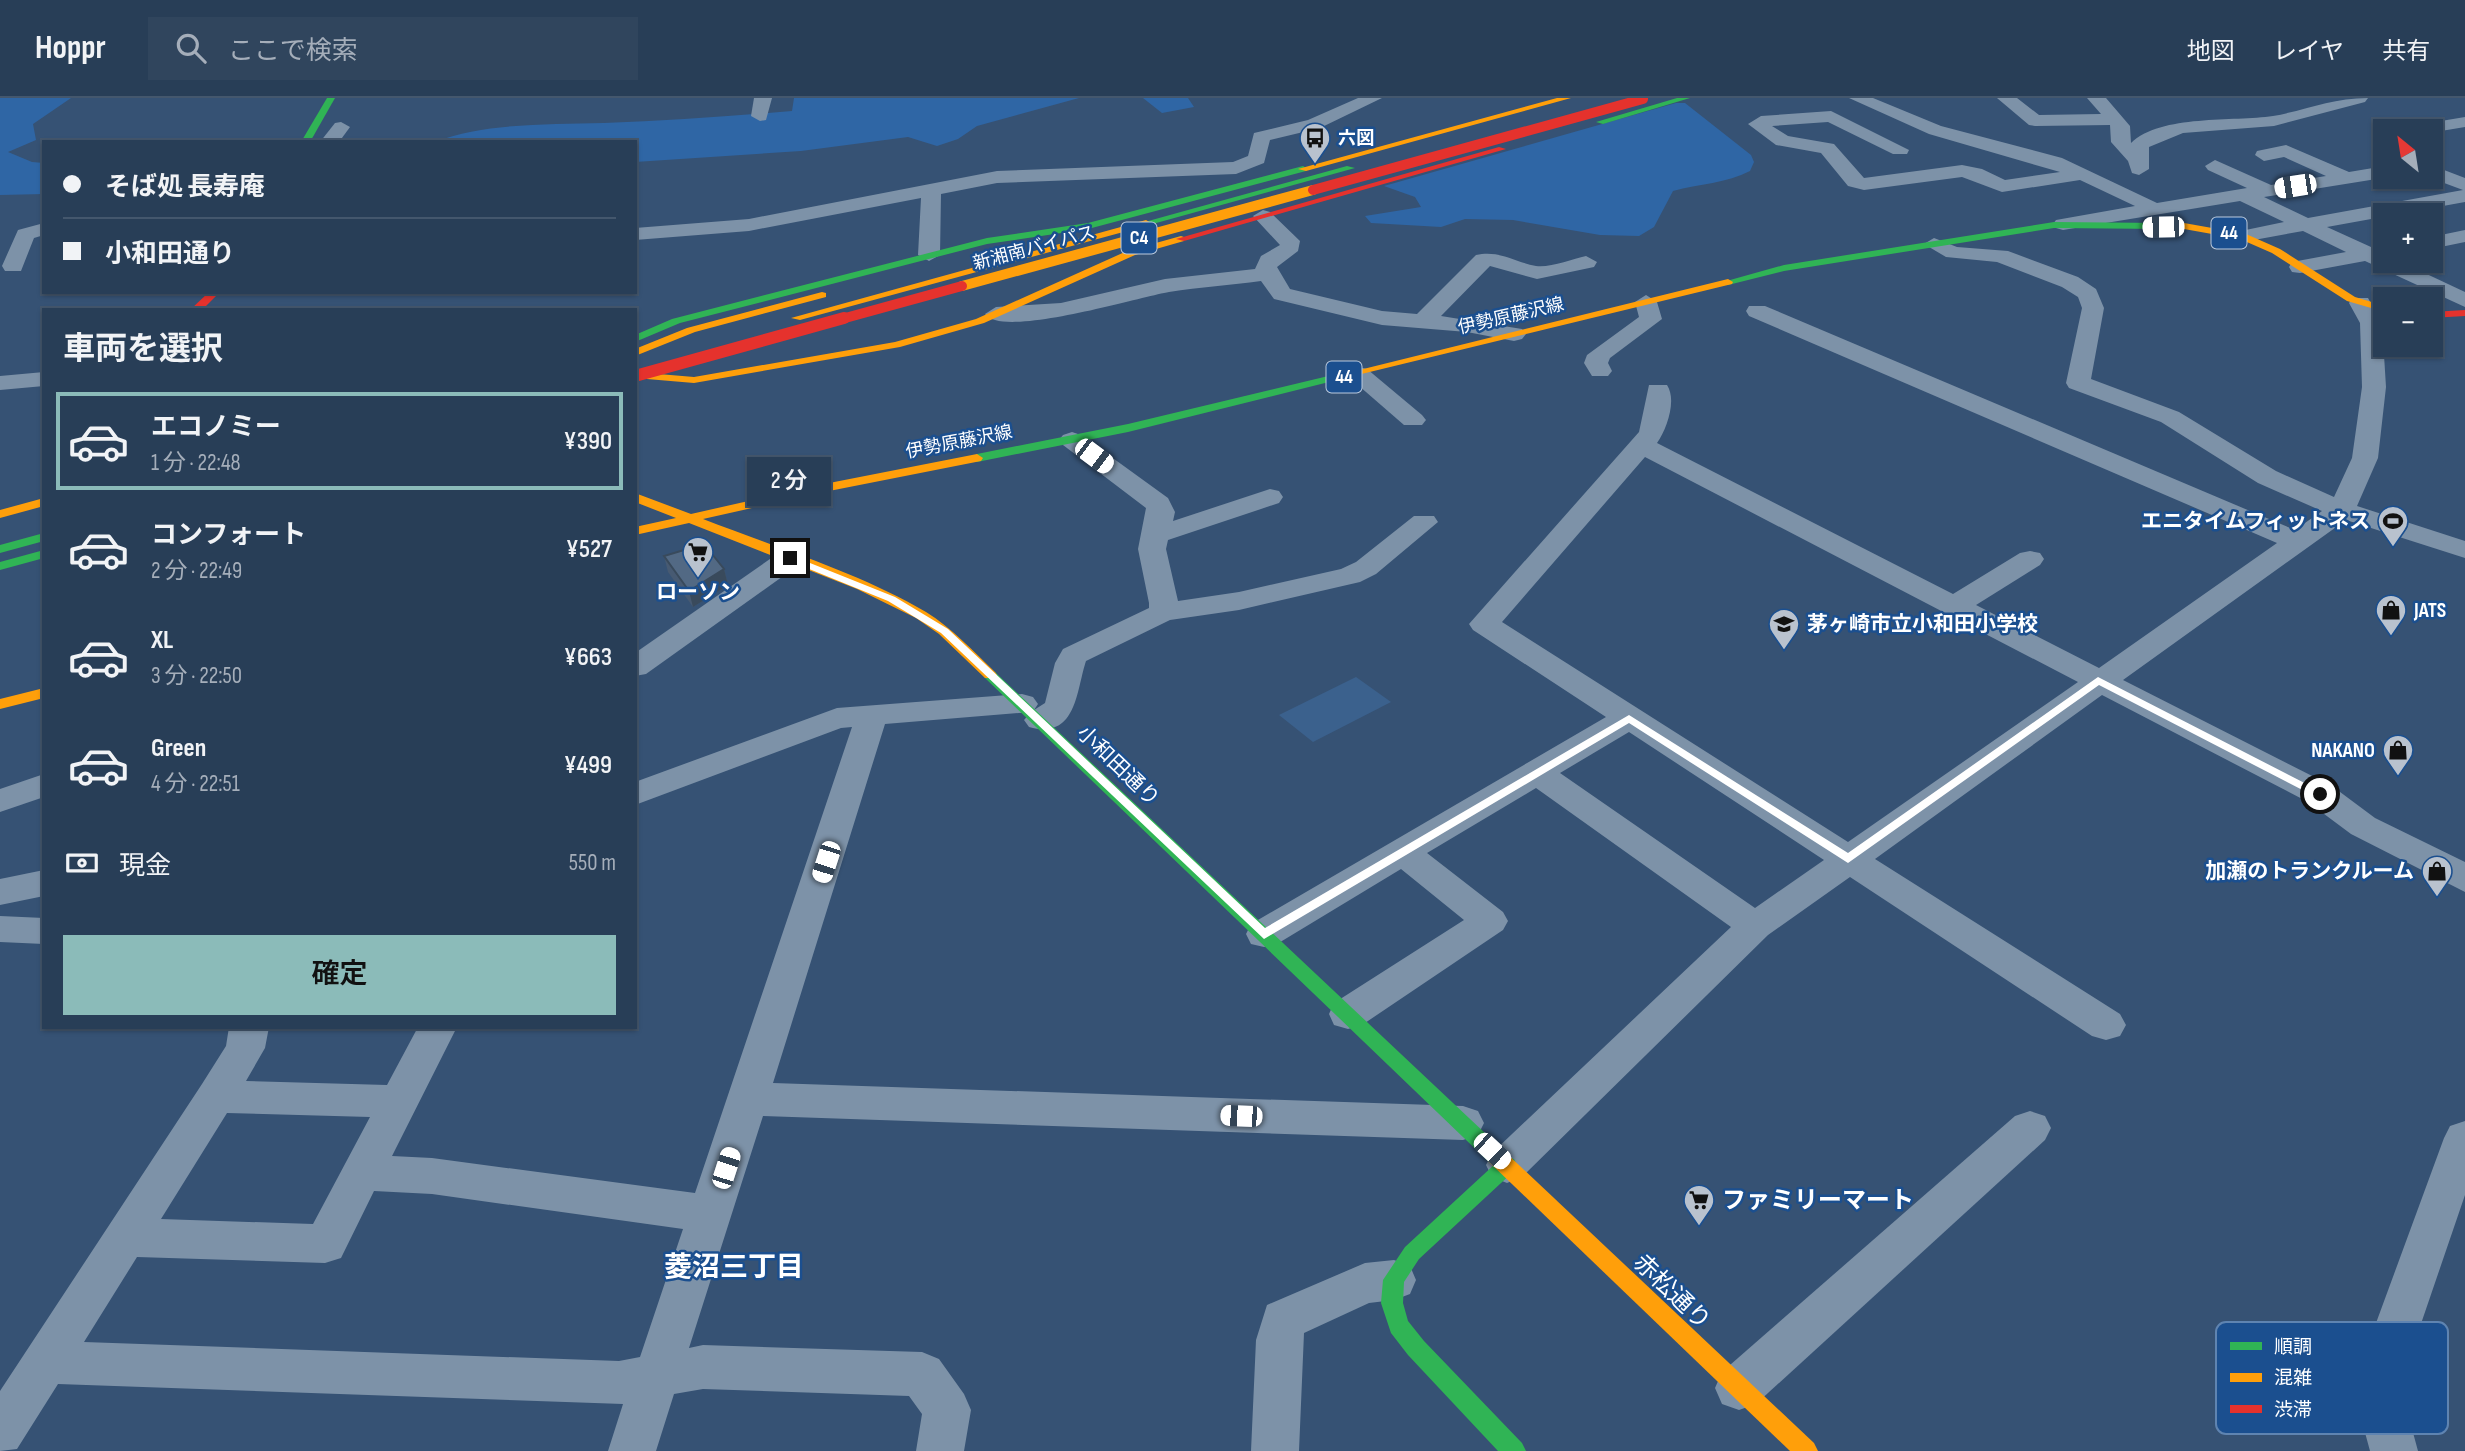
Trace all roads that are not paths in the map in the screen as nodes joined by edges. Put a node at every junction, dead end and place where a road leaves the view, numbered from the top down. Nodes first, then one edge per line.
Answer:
1 (1373, 98) edge
2 (1567, 98) edge
3 (1609, 98) edge
4 (1645, 98) edge
5 (1858, 98) edge
6 (2006, 98) edge
7 (2096, 98) edge
8 (2359, 98) edge
9 (335, 99) edge
10 (1674, 99) edge
11 (1962, 117) dead end
12 (2115, 119) junction
13 (1912, 121) junction
14 (2465, 122) edge
15 (2443, 126) edge
16 (306, 140) edge
17 (1978, 141) junction
18 (1900, 150) junction
19 (2264, 155) dead end
20 (1836, 158) junction
21 (2454, 160) dead end
22 (2443, 162) edge
23 (2215, 166) dead end
24 (2139, 168) junction
25 (2084, 174) junction
26 (2373, 174) edge
27 (1242, 176) junction
28 (2443, 176) edge
29 (2347, 178) junction
30 (2465, 185) edge
31 (931, 188) junction
32 (2269, 191) junction
33 (2242, 195) junction
34 (2465, 196) edge
35 (2150, 208) junction
36 (1263, 216) junction
37 (2305, 224) junction
38 (2054, 225) junction
39 (2183, 226) junction
40 (42, 230) edge
41 (637, 234) edge
42 (2243, 236) junction
43 (2465, 236) edge
44 (1083, 239) junction
45 (2443, 241) edge
46 (1934, 244) junction
47 (2373, 251) edge
48 (2373, 254) edge
49 (929, 255) junction
50 (1586, 262) dead end
51 (16, 266) edge
52 (2300, 267) junction
53 (2414, 273) edge
54 (1267, 274) junction
55 (213, 294) edge
56 (2465, 300) edge
57 (1646, 302) junction
58 (2360, 303) junction
59 (2373, 306) edge
60 (197, 308) edge
61 (1758, 311) dead end
62 (2465, 313) edge
63 (996, 314) junction
64 (2443, 314) edge
65 (1423, 321) junction
66 (1514, 334) junction
67 (637, 337) edge
68 (637, 352) edge
69 (637, 360) edge
70 (1600, 371) dead end
71 (1359, 374) junction
72 (637, 377) edge
73 (637, 377) edge
74 (42, 379) edge
75 (0, 383) edge
76 (1658, 390) dead end
77 (1413, 420) dead end
78 (1072, 440) junction
79 (1641, 445) junction
80 (1270, 497) dead end
81 (637, 498) edge
82 (42, 503) edge
83 (2342, 510) junction
84 (0, 514) edge
85 (686, 517) junction
86 (42, 522) edge
87 (1424, 522) dead end
88 (637, 530) edge
89 (0, 533) edge
90 (1157, 535) junction
91 (42, 538) edge
92 (2296, 541) junction
93 (0, 549) edge
94 (2465, 550) edge
95 (42, 555) edge
96 (790, 558) junction
97 (2030, 559) dead end
98 (0, 566) edge
99 (1954, 606) junction
100 (1163, 612) junction
101 (637, 666) edge
102 (2098, 681) junction
103 (42, 693) edge
104 (0, 704) edge
105 (1031, 712) junction
106 (872, 714) junction
107 (1629, 718) junction
108 (1537, 773) junction
109 (42, 786) edge
110 (637, 793) edge
111 (0, 801) edge
112 (1402, 852) junction
113 (1848, 859) junction
114 (2465, 879) edge
115 (42, 883) edge
116 (0, 892) edge
117 (1755, 926) junction
118 (0, 929) edge
119 (42, 931) edge
120 (1264, 934) junction
121 (1348, 1014) junction
122 (2106, 1025) dead end
123 (249, 1029) edge
124 (437, 1029) edge
125 (216, 1096) junction
126 (749, 1099) junction
127 (399, 1102) junction
128 (1463, 1124) junction
129 (2030, 1128) dead end
130 (2465, 1138) edge
131 (1507, 1165) junction
132 (362, 1173) junction
133 (710, 1214) junction
134 (124, 1237) junction
135 (1394, 1280) junction
136 (2398, 1322) edge
137 (44, 1362) junction
138 (657, 1376) junction
139 (1739, 1388) junction
140 (0, 1433) edge
141 (2389, 1434) edge
142 (632, 1451) edge
143 (940, 1451) edge
144 (1275, 1451) edge
145 (1514, 1451) edge
146 (1806, 1451) edge
147 (2394, 1451) edge

1 - 27 street
2 - 27 main road
3 - 44 main road, 新湘南バイパス / C4
4 - 72 main road, 新湘南バイパス / C4, bridge
5 - 13 street
6 - 12 street
7 - 12 street
8 - 24 street
9 - 16 main road
10 - 36 main road
11 - 13 street
12 - 24 street
13 - 17 street
14 - 15 street
17 - 18 street
17 - 25 street
18 - 20 street
18 - 20 street
19 - 29 street
20 - 25 street
21 - 22 street
23 - 32 street
24 - 35 street
25 - 35 street
26 - 29 street
27 - 31 street
27 - 49 main road
28 - 30 street
29 - 32 street
31 - 41 street
31 - 49 street
32 - 33 street
33 - 35 street
33 - 37 street
34 - 37 street
35 - 38 street
35 - 39 street
36 - 54 street
36 - 63 main road
37 - 42 street
37 - 47 street
38 - 39 main road, 伊勢原藤沢線 / 44
38 - 46 main road, 伊勢原藤沢線 / 44
39 - 42 main road, 伊勢原藤沢線 / 44
40 - 51 street
42 - 52 main road, 伊勢原藤沢線 / 44
43 - 45 street
44 - 68 main road
44 - 69 main road, 新湘南バイパス / C4
46 - 57 main road, 伊勢原藤沢線 / 44
46 - 83 street
48 - 52 street
49 - 67 main road
50 - 65 street
52 - 58 main road, 伊勢原藤沢線 / 44
53 - 56 street
54 - 63 street
54 - 65 street
55 - 60 main road
57 - 66 main road, 伊勢原藤沢線 / 44
57 - 70 street
58 - 59 main road, 伊勢原藤沢線 / 44
58 - 83 street
61 - 92 street
62 - 64 main road
63 - 73 main road
65 - 66 street
66 - 71 main road, 伊勢原藤沢線 / 44
71 - 77 street
71 - 78 main road, 伊勢原藤沢線 / 44
74 - 75 street
76 - 79 street
78 - 85 main road, 伊勢原藤沢線 / 44
78 - 90 street
79 - 99 street
79 - 107 street
80 - 90 street
81 - 85 main road, 小和田通り
82 - 84 main road
83 - 92 street
83 - 94 street
85 - 88 main road, 伊勢原藤沢線 / 44
85 - 96 main road, 小和田通り
86 - 89 main road
87 - 100 street
90 - 100 street
91 - 93 main road
92 - 102 street
95 - 98 main road
96 - 101 street
96 - 105 main road, 小和田通り
97 - 99 street
99 - 102 street
100 - 105 street
102 - 113 street
102 - 114 street
103 - 104 main road
105 - 106 street
105 - 120 main road, 小和田通り
106 - 110 street
106 - 126 street
107 - 108 street
107 - 113 street
108 - 112 street
108 - 117 street
109 - 111 street
112 - 120 street
112 - 121 street
113 - 117 street
113 - 122 street
115 - 116 street
117 - 131 street
118 - 119 street
120 - 121 main road, 小和田通り
121 - 128 main road, 小和田通り
123 - 125 street
124 - 127 street
125 - 127 street
125 - 134 street
126 - 128 street
126 - 133 street
127 - 132 street
128 - 131 main road, 小和田通り
129 - 139 street
130 - 136 street
131 - 135 main road
131 - 139 main road, 赤松通り
132 - 133 street
132 - 134 street
133 - 138 street
134 - 137 street
135 - 144 street
135 - 145 main road
137 - 138 street
137 - 140 street
138 - 142 street
138 - 143 street
139 - 146 main road, 赤松通り
141 - 147 street

